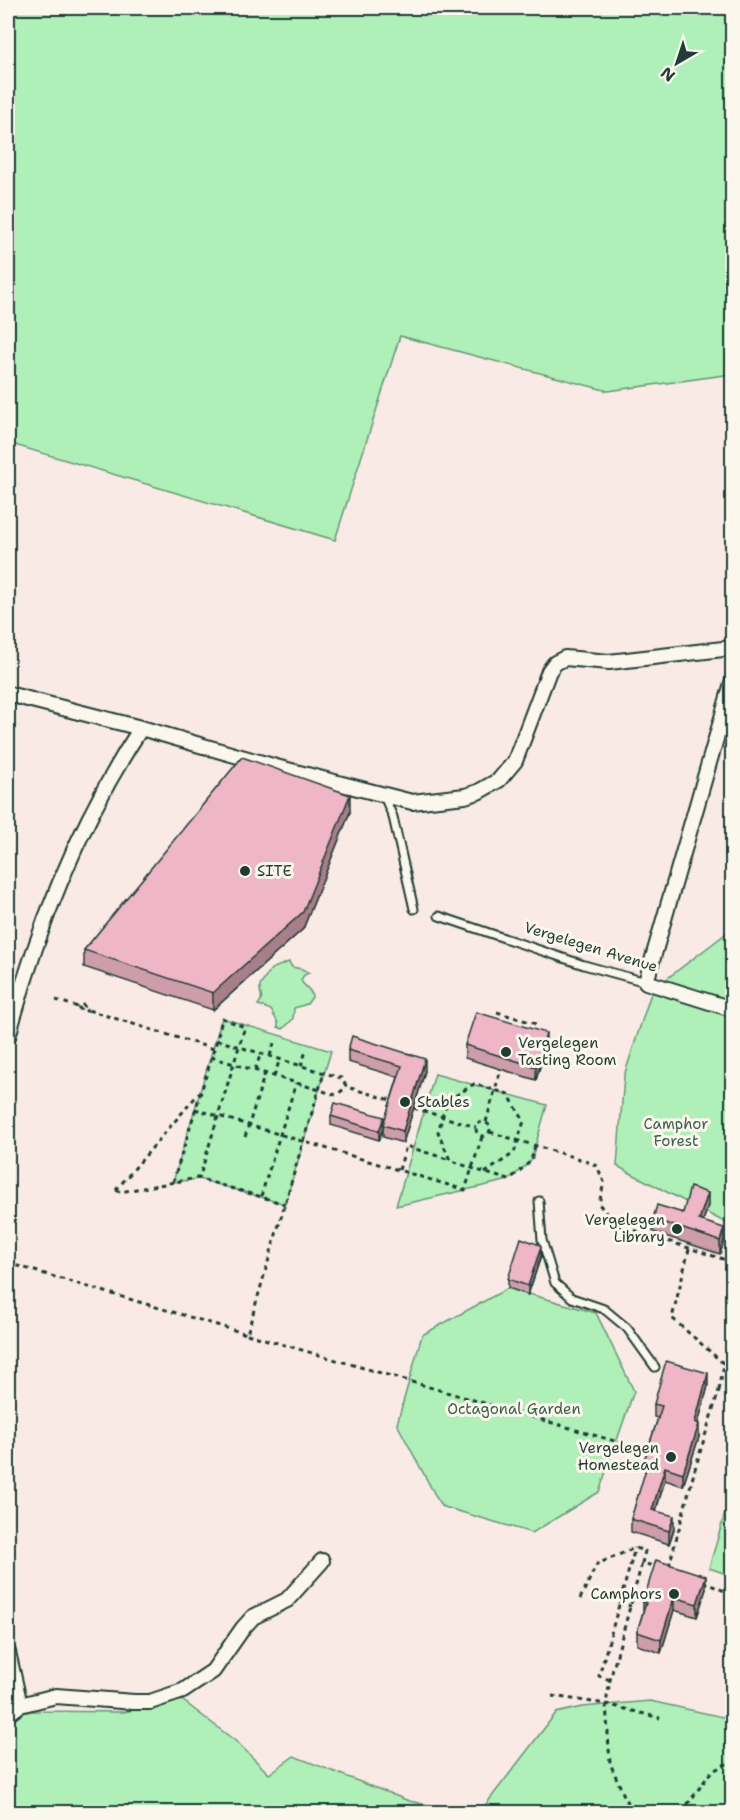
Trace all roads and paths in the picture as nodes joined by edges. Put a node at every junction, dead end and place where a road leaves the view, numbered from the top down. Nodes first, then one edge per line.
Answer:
1 (732, 648) edge
2 (732, 683) edge
3 (8, 694) edge
4 (141, 728) junction
5 (384, 796) junction
6 (414, 909) dead end
7 (439, 916) dead end
8 (646, 981) junction
9 (56, 1000) dead end
10 (732, 1009) edge
11 (496, 1012) dead end
12 (515, 1018) junction
13 (537, 1024) dead end
14 (513, 1027) edge
15 (8, 1037) edge
16 (217, 1040) junction
17 (275, 1040) dead end
18 (239, 1047) junction
19 (214, 1049) junction
20 (306, 1051) dead end
21 (261, 1053) junction
22 (270, 1056) junction
23 (211, 1057) junction
24 (280, 1059) junction
25 (234, 1064) junction
26 (301, 1066) junction
27 (501, 1069) edge
28 (255, 1070) junction
29 (265, 1073) junction
30 (324, 1073) junction
31 (274, 1076) junction
32 (296, 1083) junction
33 (347, 1088) junction
34 (318, 1089) junction
35 (495, 1090) junction
36 (200, 1091) junction
37 (394, 1102) edge
38 (414, 1108) edge
39 (195, 1109) junction
40 (218, 1116) junction
41 (442, 1116) junction
42 (486, 1122) junction
43 (249, 1125) junction
44 (476, 1127) junction
45 (490, 1132) junction
46 (281, 1135) junction
47 (245, 1137) dead end
48 (482, 1137) junction
49 (519, 1141) junction
50 (303, 1142) junction
51 (535, 1146) junction
52 (450, 1160) junction
53 (472, 1168) junction
54 (399, 1170) junction
55 (485, 1173) junction
56 (200, 1179) junction
57 (173, 1182) junction
58 (261, 1197) junction
59 (539, 1201) dead end
60 (285, 1204) junction
61 (689, 1246) junction
62 (732, 1262) edge
63 (8, 1263) edge
64 (247, 1334) junction
65 (655, 1367) dead end
66 (719, 1390) junction
67 (732, 1394) edge
68 (651, 1452) edge
69 (690, 1463) edge
70 (697, 1463) junction
71 (635, 1548) junction
72 (322, 1561) dead end
73 (642, 1563) junction
74 (660, 1568) edge
75 (668, 1571) edge
76 (695, 1579) edge
77 (732, 1594) edge
78 (580, 1599) dead end
79 (619, 1603) junction
80 (631, 1606) junction
81 (8, 1652) edge
82 (610, 1680) junction
83 (552, 1696) dead end
84 (606, 1704) junction
85 (20, 1705) junction
86 (8, 1714) edge
87 (660, 1718) dead end
88 (732, 1761) edge
89 (631, 1812) edge
90 (682, 1812) edge

1 - 5 street
2 - 8 street
3 - 4 street
4 - 5 street
4 - 15 street
5 - 6 lane
7 - 8 lane, Vergelegen Avenue
8 - 10 street, Vergelegen Avenue
9 - 19 path
11 - 12 path
12 - 13 path
12 - 14 path
16 - 18 path
16 - 18 path
16 - 19 path
17 - 22 path
18 - 21 path
18 - 25 path
19 - 23 path
20 - 26 path
21 - 22 path
21 - 28 path
22 - 24 path
23 - 25 path
23 - 36 path
24 - 26 path
24 - 31 path
25 - 28 path
25 - 40 path
26 - 30 path
27 - 35 path
28 - 29 path
29 - 31 path
29 - 43 path
30 - 33 path
30 - 34 path
31 - 32 path
32 - 34 path
32 - 46 path
33 - 34 path
33 - 37 path
34 - 50 path
35 - 41 path
35 - 42 path
35 - 49 path
36 - 39 path
36 - 57 path
38 - 41 path
39 - 40 path
39 - 57 path
40 - 43 path
40 - 56 path
41 - 44 path
41 - 52 path
42 - 44 path
42 - 45 path
43 - 46 path
43 - 47 path
44 - 48 path
45 - 48 path
45 - 49 path
46 - 50 path
46 - 58 path
48 - 53 path
49 - 51 path
49 - 55 path
50 - 54 path
50 - 60 path
51 - 55 path
51 - 61 path
52 - 53 path
52 - 54 path
53 - 54 path
53 - 55 path
56 - 57 path
56 - 58 path
58 - 60 path
59 - 65 lane
60 - 64 path
61 - 62 path
61 - 66 path
63 - 64 path
64 - 68 path
66 - 67 path
66 - 70 path
69 - 70 path
70 - 75 path
71 - 73 path
71 - 78 path
71 - 79 path
72 - 85 street
73 - 74 path
73 - 80 path
76 - 77 path
79 - 80 path
79 - 82 path
80 - 82 path
81 - 85 street
82 - 84 path
83 - 84 path
84 - 87 path
84 - 89 path
85 - 86 street
88 - 90 path

